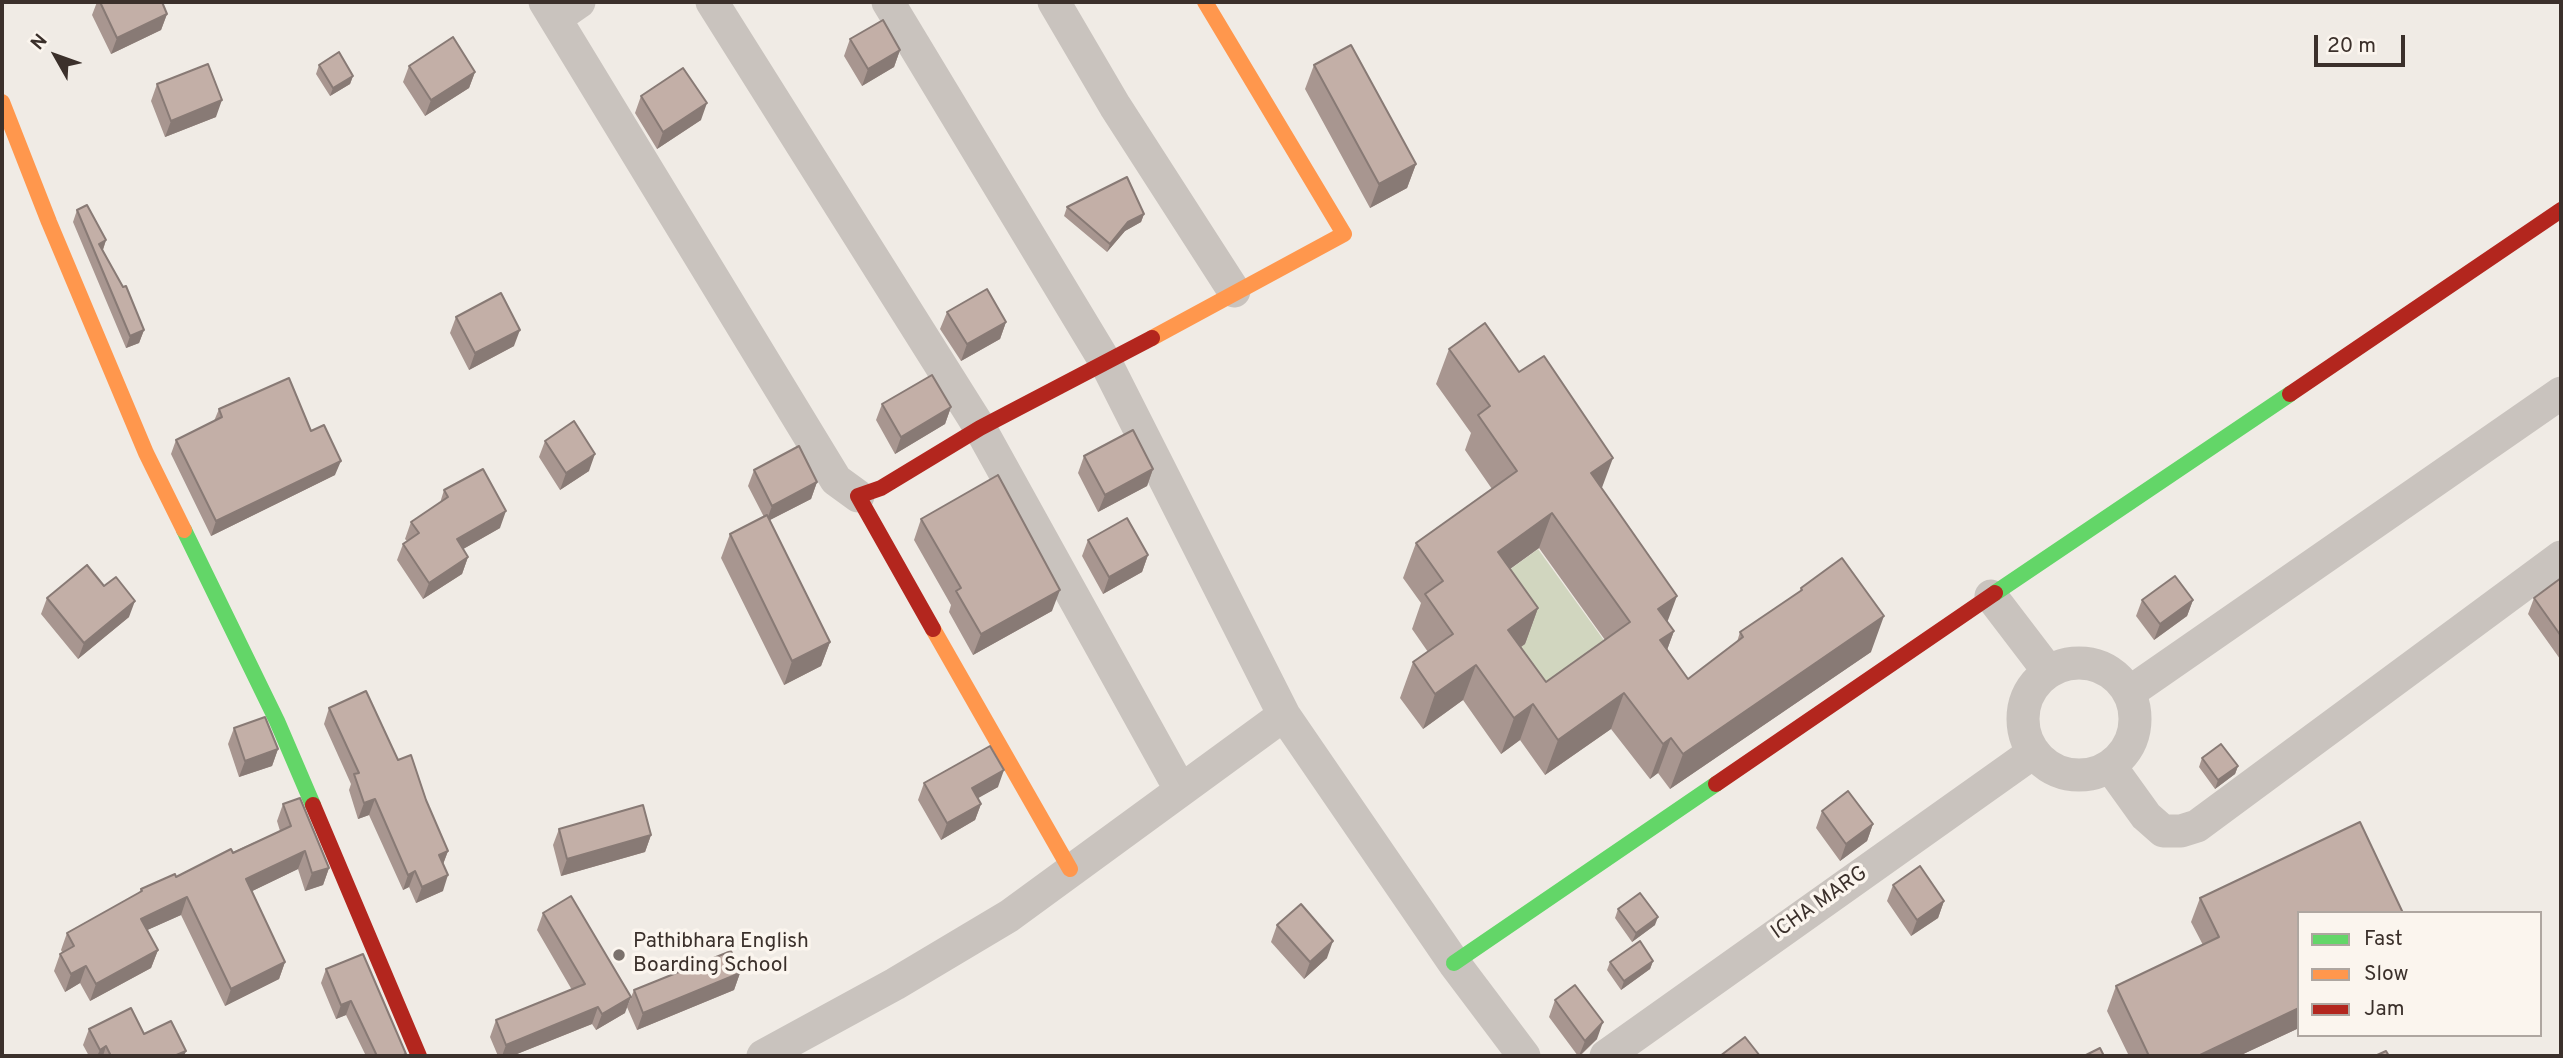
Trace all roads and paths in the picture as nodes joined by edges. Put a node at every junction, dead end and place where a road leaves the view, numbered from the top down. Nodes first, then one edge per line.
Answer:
1 (712, 2) edge
2 (888, 2) edge
3 (1054, 2) edge
4 (1205, 2) edge
5 (560, 7) edge
6 (2, 102) edge
7 (2561, 211) edge
8 (1234, 291) junction
9 (1106, 363) junction
10 (2561, 393) edge
11 (980, 428) junction
12 (858, 496) junction
13 (2561, 557) edge
14 (1991, 596) junction
15 (2049, 672) junction
16 (2130, 692) junction
17 (1284, 715) junction
18 (2034, 752) junction
19 (2110, 766) junction
20 (1180, 789) junction
21 (1070, 869) junction
22 (1454, 963) junction
23 (419, 1056) edge
24 (763, 1056) edge
25 (1524, 1056) edge
26 (1606, 1056) edge

1 - 11 street
2 - 9 street
3 - 8 street
4 - 8 street
5 - 12 street
6 - 23 street
7 - 14 street
8 - 9 street
9 - 11 street
9 - 17 street
10 - 16 street
11 - 12 street
11 - 20 street
12 - 21 street
13 - 19 street
14 - 15 street
14 - 22 street
15 - 16 street
15 - 18 street
16 - 19 street
17 - 20 street
17 - 22 street
18 - 19 street
18 - 26 street, ICHA MARG
20 - 21 street
21 - 24 street
22 - 25 street

